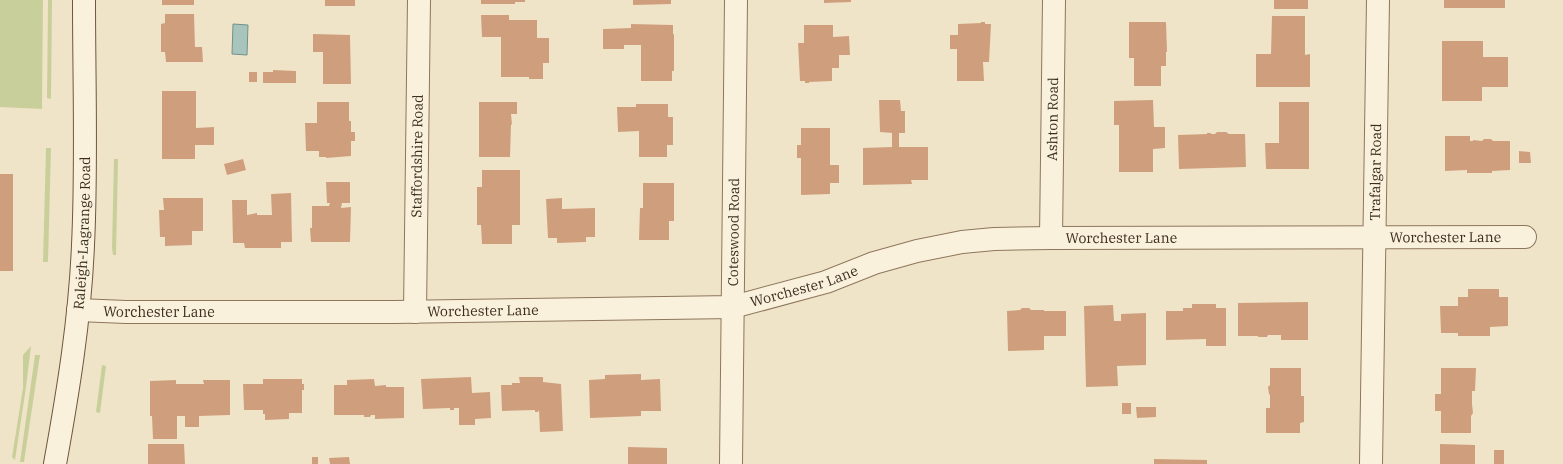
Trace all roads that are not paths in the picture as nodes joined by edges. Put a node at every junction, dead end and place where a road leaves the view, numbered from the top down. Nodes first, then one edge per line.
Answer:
1 (84, 0) edge
2 (419, 0) edge
3 (736, 0) edge
4 (1054, 0) edge
5 (1378, 0) edge
6 (1525, 236) dead end
7 (1375, 237) junction
8 (1051, 238) junction
9 (733, 307) junction
10 (78, 310) junction
11 (415, 312) junction
12 (55, 464) edge
13 (731, 464) edge
14 (1371, 464) edge

1 - 10 street, Raleigh-Lagrange Road
2 - 11 street, Staffordshire Road
3 - 9 street, Coteswood Road
4 - 8 street, Ashton Road
5 - 7 street, Trafalgar Road
6 - 7 street, Worchester Lane
7 - 8 street, Worchester Lane
7 - 14 street, Trafalgar Road
8 - 9 street, Worchester Lane
9 - 11 street, Worchester Lane
9 - 13 street, Coteswood Road
10 - 11 street, Worchester Lane
10 - 12 street, Raleigh-Lagrange Road

